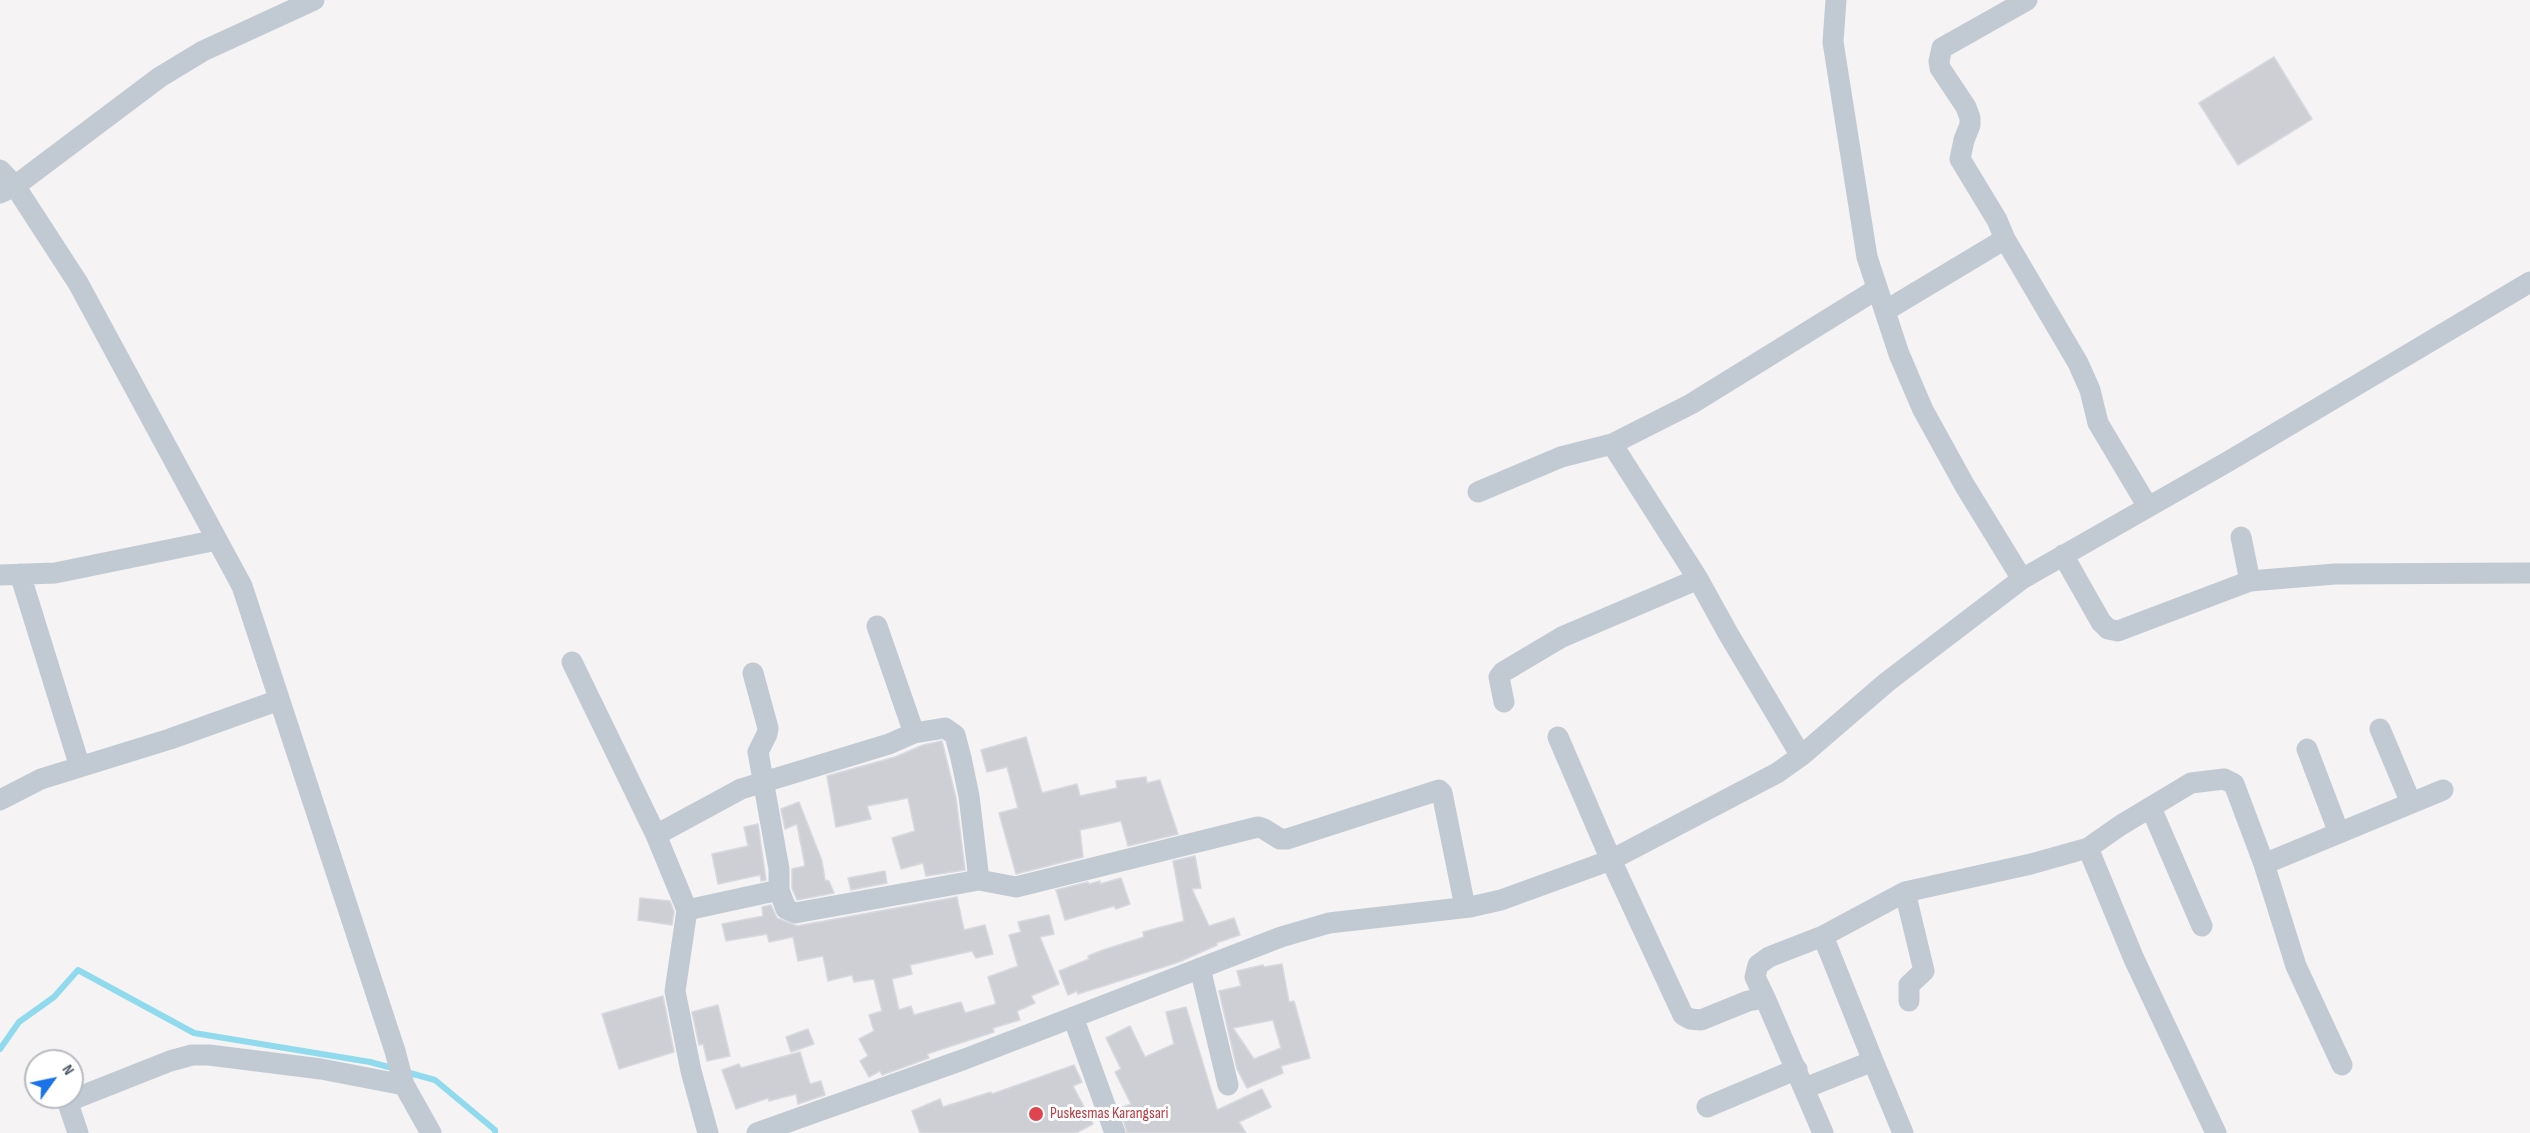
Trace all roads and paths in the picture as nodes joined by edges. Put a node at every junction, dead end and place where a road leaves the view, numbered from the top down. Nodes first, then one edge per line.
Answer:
1 (1836, 0) edge
2 (2027, 0) edge
3 (308, 1) edge
4 (0, 170) edge
5 (7, 189) edge
6 (2005, 239) junction
7 (2530, 282) edge
8 (1877, 289) junction
9 (1885, 311) junction
10 (1612, 444) junction
11 (1478, 492) dead end
12 (2148, 507) junction
13 (2241, 537) dead end
14 (217, 540) junction
15 (2063, 555) junction
16 (2530, 573) edge
17 (10, 574) edge
18 (1698, 579) junction
19 (2022, 579) junction
20 (2250, 581) junction
21 (877, 626) dead end
22 (572, 662) dead end
23 (753, 673) dead end
24 (279, 700) junction
25 (1504, 702) dead end
26 (2380, 729) dead end
27 (914, 733) junction
28 (1558, 737) dead end
29 (2307, 749) dead end
30 (1801, 756) junction
31 (80, 767) junction
32 (763, 781) junction
33 (2443, 790) dead end
34 (0, 800) edge
35 (2411, 803) junction
36 (2151, 808) junction
37 (2339, 833) junction
38 (656, 835) junction
39 (2088, 848) junction
40 (1611, 860) junction
41 (2264, 864) junction
42 (980, 880) junction
43 (779, 890) junction
44 (1905, 892) junction
45 (1465, 907) junction
46 (687, 910) junction
47 (2202, 926) dead end
48 (1823, 936) junction
49 (1200, 968) junction
50 (1766, 998) junction
51 (1909, 1001) dead end
52 (1073, 1017) junction
53 (1873, 1061) junction
54 (2342, 1065) dead end
55 (1801, 1078) junction
56 (403, 1084) junction
57 (1228, 1085) dead end
58 (1707, 1107) dead end
59 (78, 1133) edge
60 (431, 1133) edge
61 (708, 1133) edge
62 (757, 1133) edge
63 (1115, 1133) edge
64 (1823, 1133) edge
65 (1902, 1133) edge
66 (2216, 1133) edge

1 - 8 street
2 - 6 street
3 - 5 street
4 - 5 street
5 - 14 street
6 - 9 street
6 - 12 street
7 - 12 street
8 - 9 street
8 - 10 street
9 - 19 street
10 - 11 street
10 - 18 street
12 - 15 street
13 - 20 street
14 - 17 street
14 - 24 street
15 - 19 street
15 - 20 street
16 - 20 street
17 - 31 street
18 - 25 street
18 - 30 street
19 - 30 street
21 - 27 street
22 - 38 street
23 - 32 street
24 - 31 street
24 - 56 street
26 - 35 street
27 - 32 street
27 - 42 street
28 - 40 street
29 - 37 street
30 - 40 street
31 - 34 street
32 - 38 street
32 - 43 street
33 - 35 street
35 - 37 street
36 - 39 street
36 - 41 street
36 - 47 street
37 - 41 street
38 - 46 street
39 - 44 street
39 - 66 street
40 - 45 street
40 - 50 street
41 - 54 street
42 - 43 street
42 - 45 street
43 - 46 street
44 - 48 street
44 - 51 street
45 - 49 street
46 - 61 street
48 - 50 street
48 - 53 street
49 - 52 street
49 - 57 street
50 - 55 street
52 - 62 street
52 - 63 street
53 - 55 street
53 - 65 street
55 - 58 street
55 - 64 street
56 - 59 street
56 - 60 street

